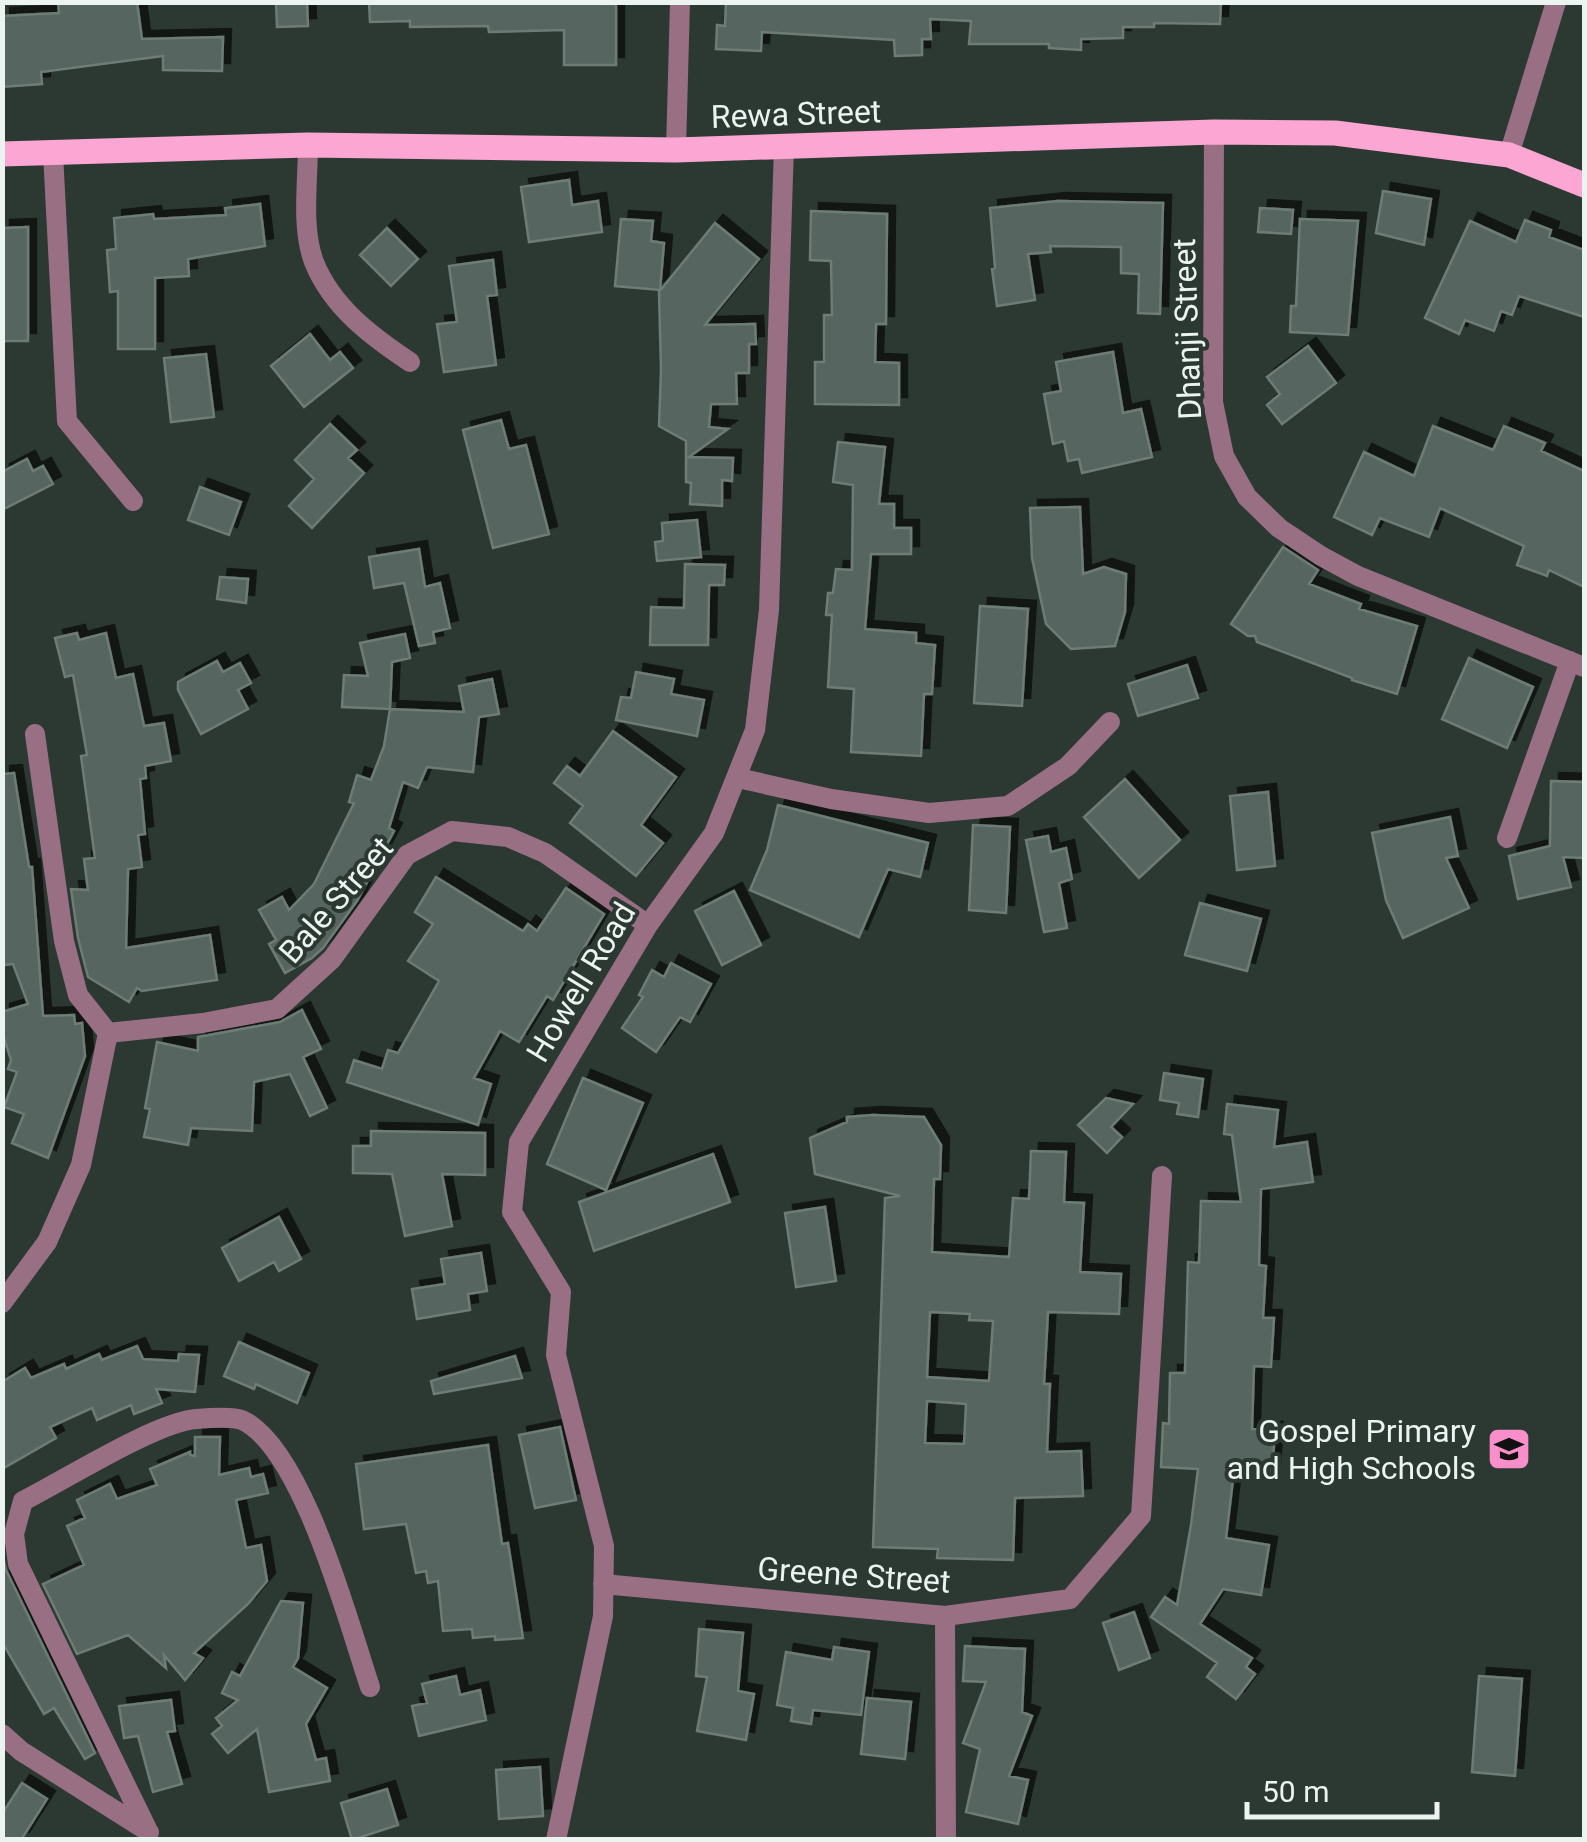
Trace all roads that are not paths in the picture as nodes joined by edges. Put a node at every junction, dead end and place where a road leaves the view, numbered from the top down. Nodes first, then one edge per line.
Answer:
1 (680, 2) edge
2 (1556, 2) edge
3 (1214, 132) junction
4 (308, 145) junction
5 (784, 146) junction
6 (676, 150) junction
7 (53, 153) junction
8 (2, 154) edge
9 (1509, 155) junction
10 (1584, 185) edge
11 (410, 362) dead end
12 (133, 502) dead end
13 (1577, 664) edge
14 (1110, 722) dead end
15 (35, 734) dead end
16 (738, 778) junction
17 (1507, 838) dead end
18 (648, 925) junction
19 (108, 1033) junction
20 (1162, 1176) dead end
21 (2, 1303) edge
22 (603, 1584) junction
23 (946, 1616) junction
24 (370, 1687) dead end
25 (2, 1734) edge
26 (154, 1835) edge
27 (556, 1840) edge
28 (946, 1840) edge

1 - 6 street
2 - 9 street
3 - 5 main road, Rewa Street
3 - 9 main road, Rewa Street
3 - 13 street, Dhanji Street
4 - 6 main road, Rewa Street
4 - 7 main road, Rewa Street
4 - 11 street
5 - 6 main road, Rewa Street
5 - 16 street, Howell Road
7 - 8 main road, Rewa Street
7 - 12 street
9 - 10 main road, Rewa Street
13 - 17 street
14 - 16 street
15 - 19 street
16 - 18 street, Howell Road
18 - 19 street, Bale Street
18 - 22 street, Howell Road
19 - 21 street
20 - 23 street, Greene Street
22 - 23 street, Greene Street
22 - 27 street, Howell Road
23 - 28 street
24 - 26 street
25 - 26 street

